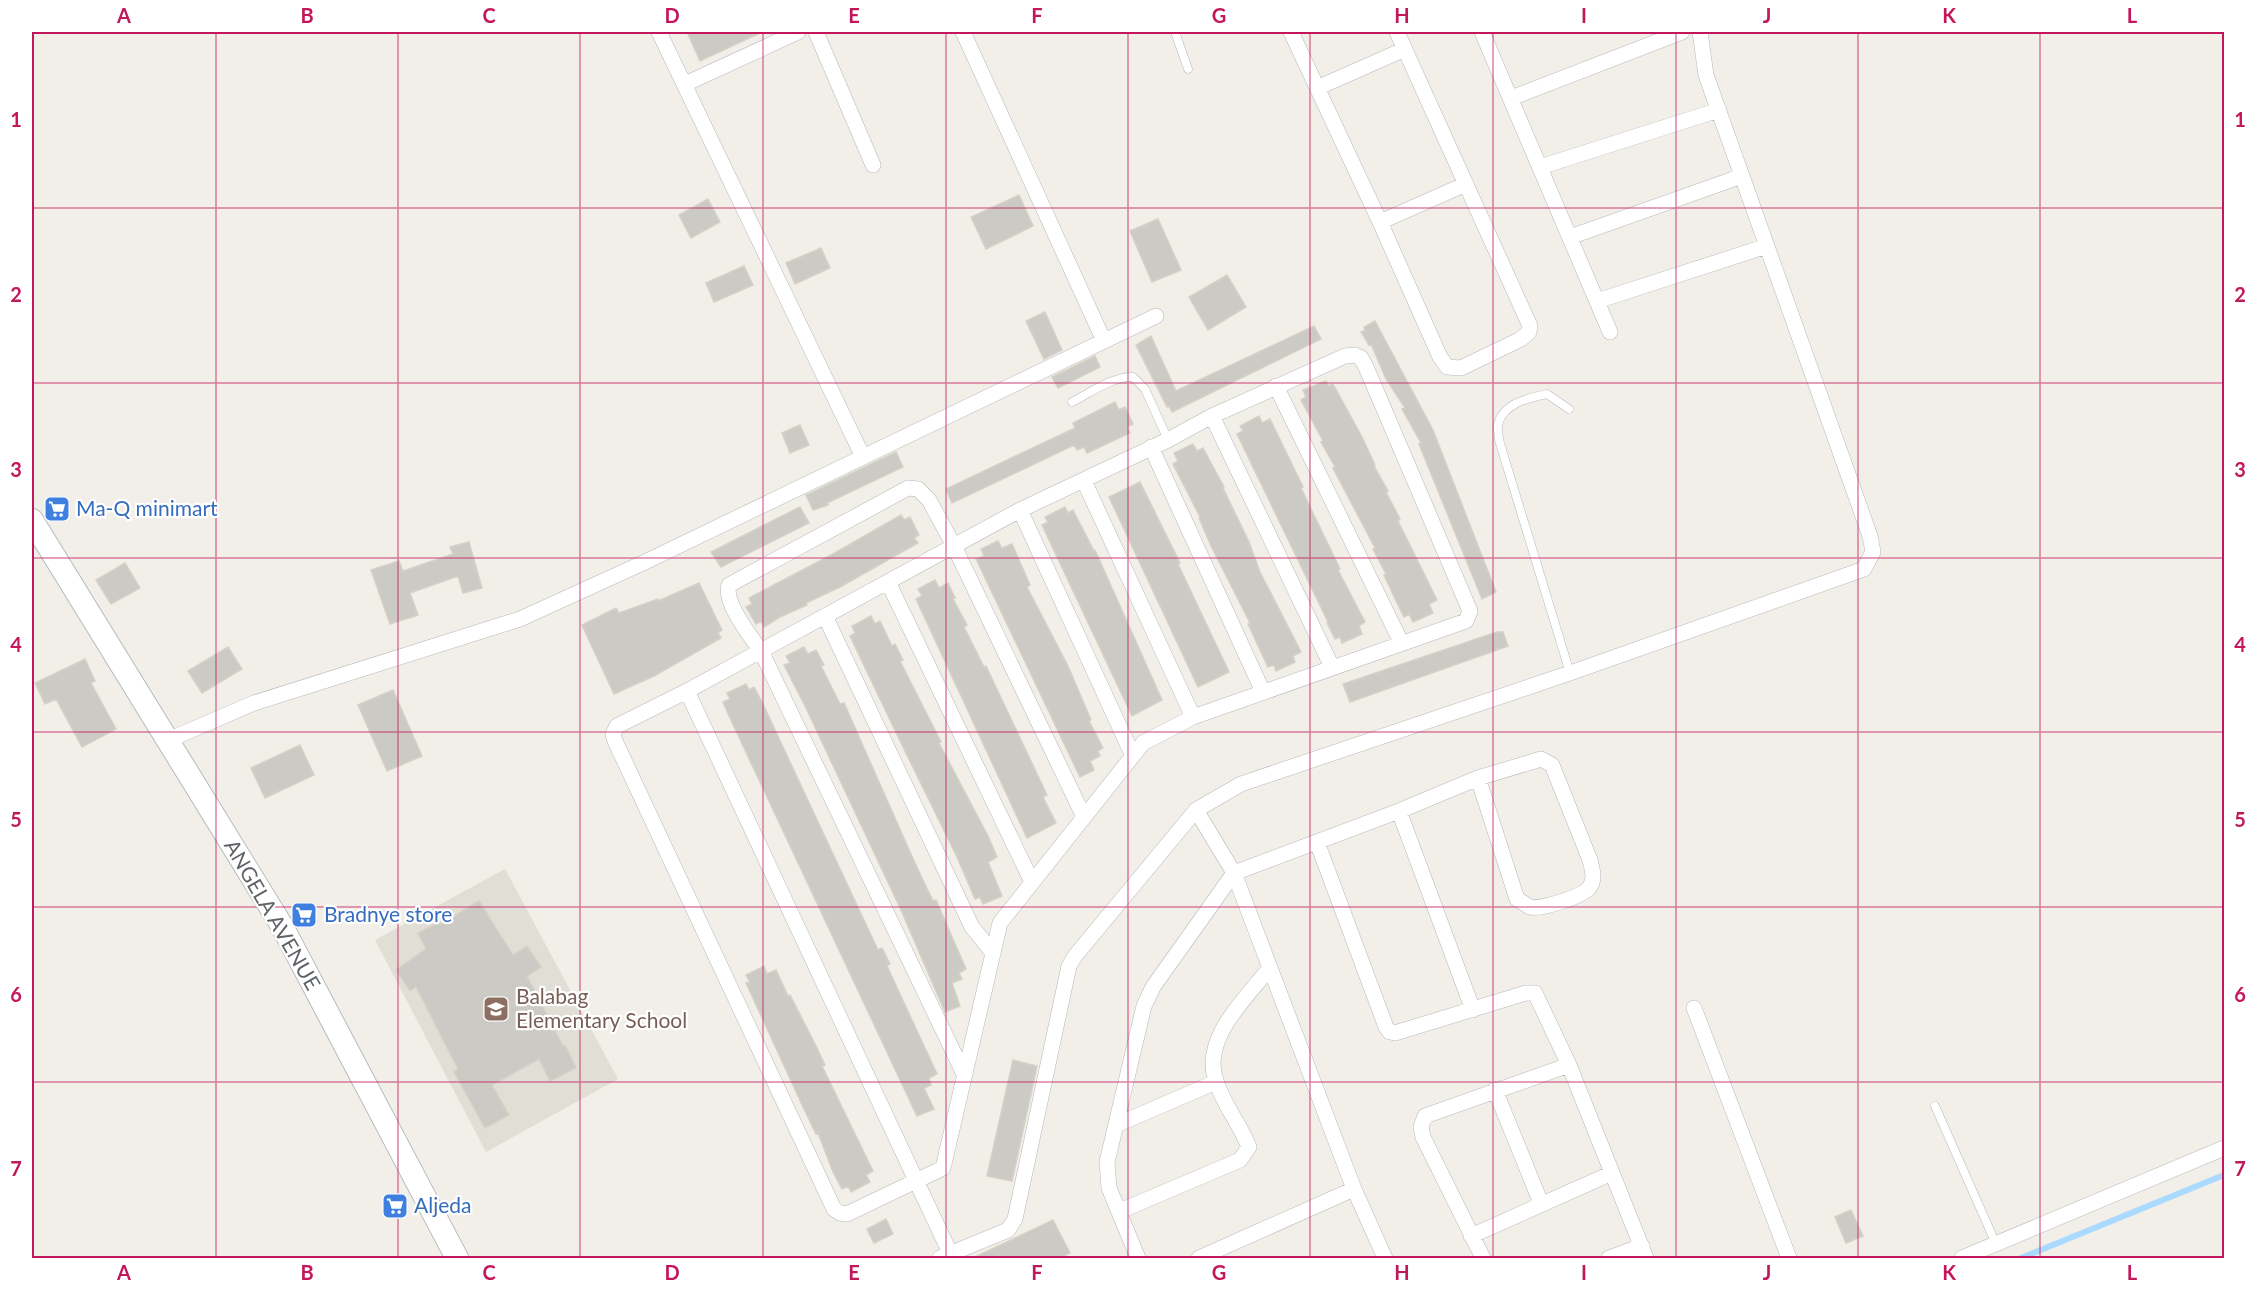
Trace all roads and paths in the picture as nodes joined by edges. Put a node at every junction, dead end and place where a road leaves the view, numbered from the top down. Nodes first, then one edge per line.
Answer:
1 (659, 32) edge
2 (798, 32) edge
3 (816, 32) edge
4 (963, 32) edge
5 (1175, 32) edge
6 (1291, 32) edge
7 (1397, 32) edge
8 (1482, 32) edge
9 (1682, 32) edge
10 (1700, 32) edge
11 (1405, 49) junction
12 (1188, 69) dead end
13 (685, 84) junction
14 (1317, 88) junction
15 (1511, 98) junction
16 (1719, 110) junction
17 (873, 165) dead end
18 (1540, 167) junction
19 (1742, 176) junction
20 (1466, 184) junction
21 (1380, 222) junction
22 (1570, 237) junction
23 (1767, 246) junction
24 (1597, 301) junction
25 (1156, 316) dead end
26 (1610, 332) dead end
27 (1104, 341) junction
28 (1276, 386) junction
29 (1072, 402) dead end
30 (1569, 409) dead end
31 (1212, 416) junction
32 (1168, 440) junction
33 (1151, 447) junction
34 (863, 457) junction
35 (1084, 481) junction
36 (1020, 510) junction
37 (32, 520) edge
38 (954, 546) junction
39 (888, 582) junction
40 (825, 616) junction
41 (1401, 642) junction
42 (761, 651) junction
43 (1332, 667) junction
44 (1570, 673) junction
45 (687, 691) junction
46 (1263, 692) junction
47 (1193, 717) junction
48 (166, 741) junction
49 (1133, 756) junction
50 (1478, 778) junction
51 (1196, 810) junction
52 (1399, 811) junction
53 (1084, 817) junction
54 (1317, 842) junction
55 (1234, 873) junction
56 (1032, 882) junction
57 (993, 953) junction
58 (1269, 969) junction
59 (1694, 1008) dead end
60 (1473, 1010) junction
61 (1569, 1065) junction
62 (964, 1074) junction
63 (1216, 1082) junction
64 (1495, 1090) junction
65 (1935, 1106) dead end
66 (1116, 1125) junction
67 (2224, 1148) edge
68 (1612, 1173) junction
69 (916, 1180) junction
70 (1354, 1189) junction
71 (1541, 1203) junction
72 (1120, 1211) junction
73 (1471, 1236) junction
74 (1996, 1244) junction
75 (1644, 1252) edge
76 (945, 1256) edge
77 (457, 1258) edge
78 (1138, 1258) edge
79 (1198, 1258) edge
80 (1385, 1258) edge
81 (1483, 1258) edge
82 (1609, 1258) edge
83 (1790, 1258) edge
84 (1962, 1258) edge

1 - 13 street
2 - 13 street
3 - 17 street
4 - 27 street
5 - 12 lane
6 - 14 street
7 - 11 street
8 - 15 street
9 - 15 street
10 - 16 street
11 - 14 street
11 - 20 street
13 - 34 street
14 - 21 street
15 - 18 street
16 - 18 street
16 - 19 street
18 - 22 street
19 - 22 street
19 - 23 street
20 - 21 street
20 - 21 street
22 - 24 street
23 - 24 street
23 - 44 street
24 - 26 street
25 - 27 street
27 - 34 street
28 - 31 street
28 - 41 street
28 - 41 street
29 - 32 lane
30 - 44 lane
31 - 32 street
31 - 43 street
32 - 33 street
33 - 35 street
33 - 46 street
34 - 48 street
35 - 36 street
35 - 47 street
36 - 38 street
36 - 49 street
37 - 48 main road, ANGELA AVENUE
38 - 39 street
38 - 42 street
38 - 53 street
39 - 40 street
39 - 56 street
40 - 42 street
40 - 57 street
41 - 43 street
42 - 45 street
42 - 62 street
43 - 46 street
44 - 51 street
45 - 69 street
45 - 69 street
46 - 47 street
47 - 49 street
48 - 77 main road, ANGELA AVENUE
49 - 53 street
50 - 50 street
50 - 52 street
51 - 55 street
51 - 76 street
52 - 54 street
52 - 60 street
53 - 56 street
54 - 55 street
54 - 60 street
55 - 58 street
55 - 66 street
56 - 57 street
57 - 62 street
58 - 63 street
58 - 70 street
59 - 83 street
60 - 61 street
61 - 64 street
61 - 68 street
62 - 69 street
63 - 66 street
63 - 72 street
64 - 71 street
64 - 73 street
65 - 74 lane
66 - 72 street
67 - 74 street
68 - 71 street
68 - 75 street
69 - 76 street
70 - 79 street
70 - 80 street
71 - 73 street
72 - 78 street
73 - 81 street
74 - 84 street
75 - 82 street

